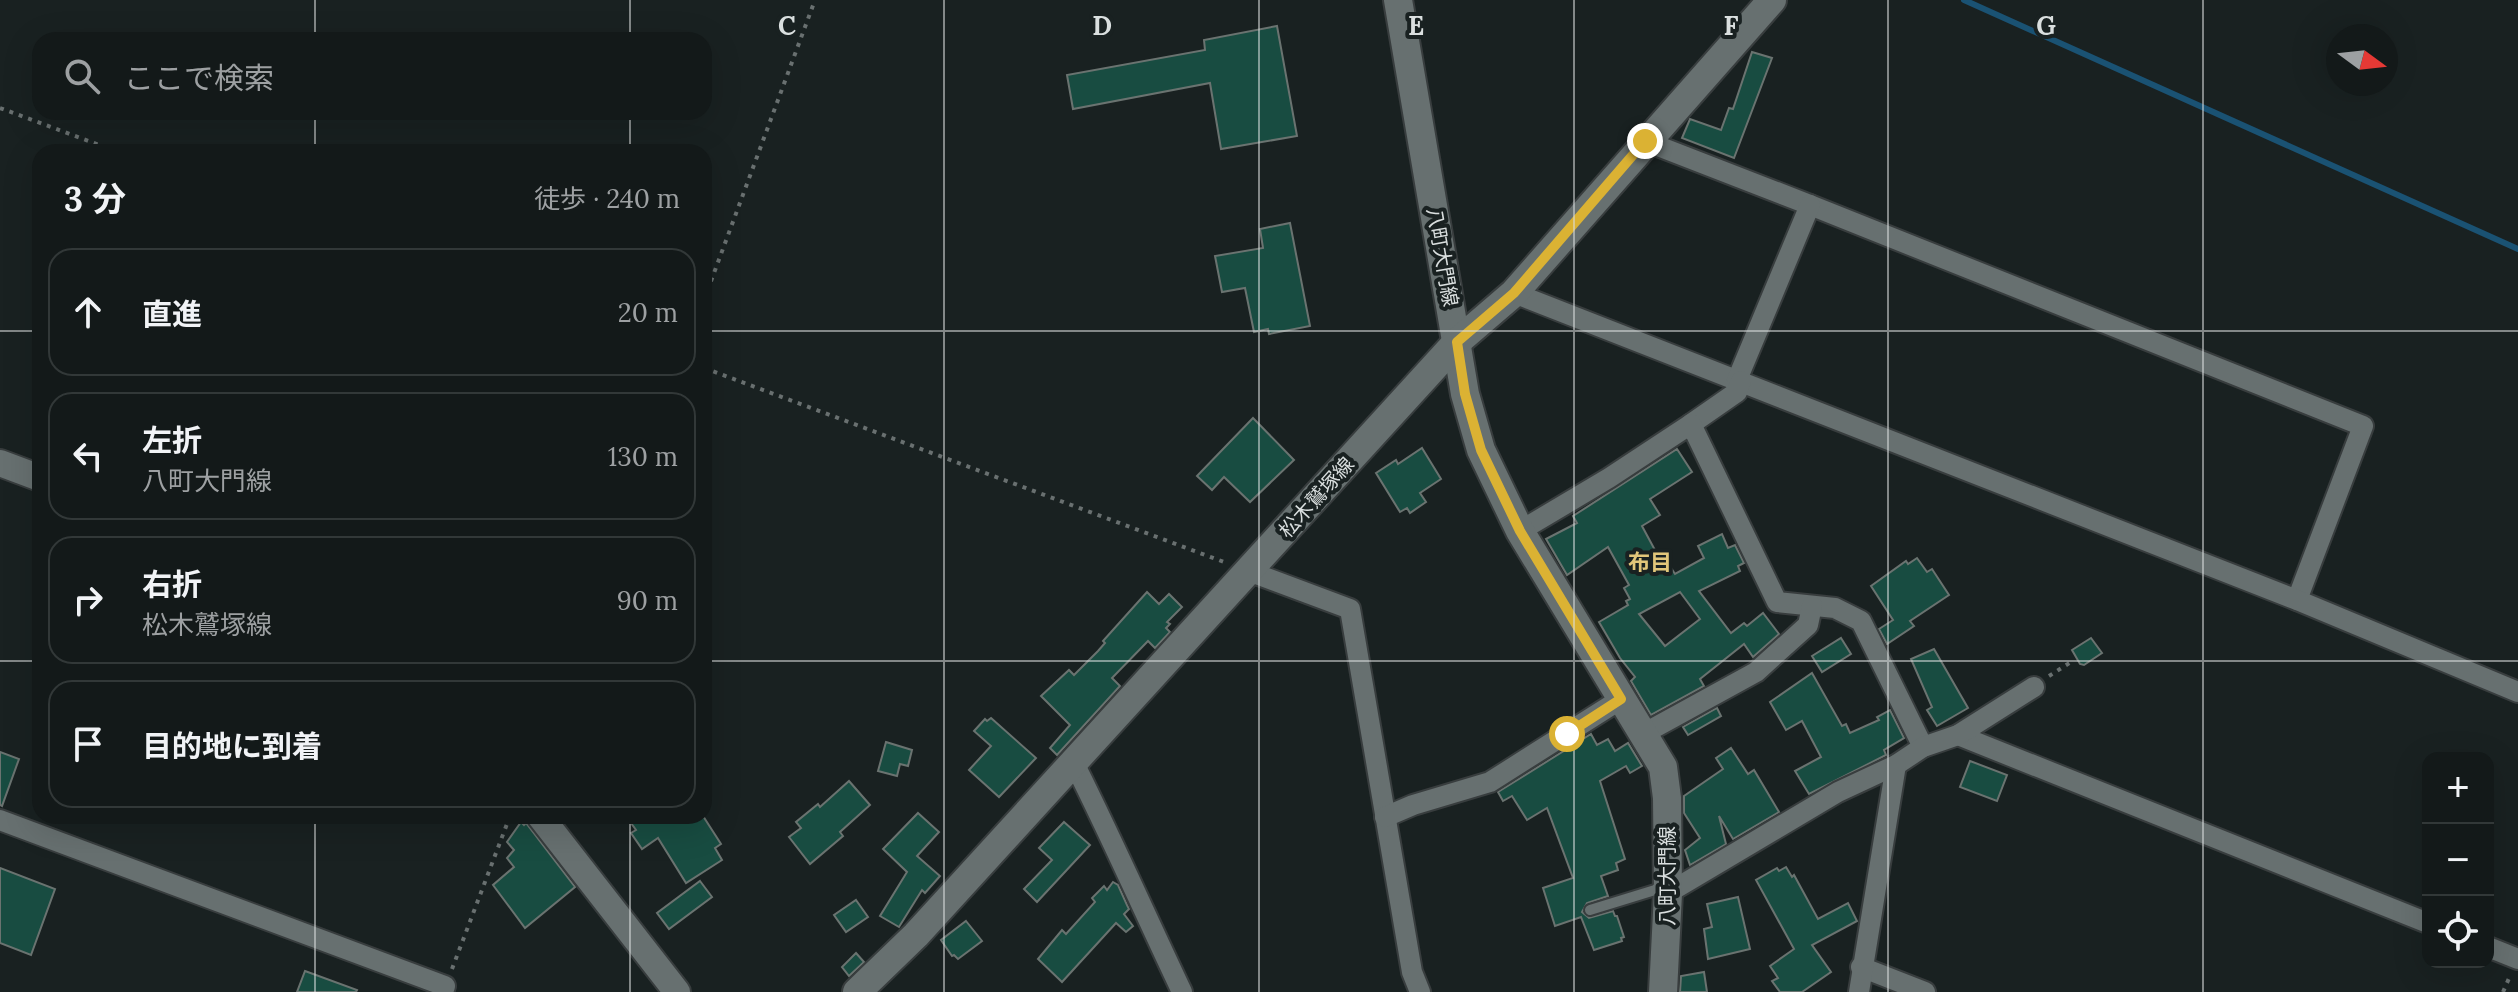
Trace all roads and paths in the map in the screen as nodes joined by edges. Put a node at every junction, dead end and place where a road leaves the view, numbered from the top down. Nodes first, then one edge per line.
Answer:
1 (815, 0) edge
2 (1398, 0) edge
3 (1771, 1) edge
4 (0, 108) edge
5 (32, 120) edge
6 (32, 120) edge
7 (1645, 141) junction
8 (97, 144) edge
9 (1810, 205) junction
10 (712, 278) edge
11 (1514, 293) junction
12 (1457, 342) junction
13 (712, 371) edge
14 (1739, 381) junction
15 (1691, 424) junction
16 (0, 463) edge
17 (32, 475) edge
18 (1520, 531) junction
19 (1248, 571) junction
20 (2297, 600) junction
21 (1812, 606) junction
22 (2071, 662) dead end
23 (2034, 687) joint
24 (2518, 692) edge
25 (1621, 699) junction
26 (1643, 734) junction
27 (1958, 735) junction
28 (1923, 747) junction
29 (1074, 763) junction
30 (1896, 765) junction
31 (1385, 817) junction
32 (0, 820) edge
33 (507, 824) edge
34 (546, 824) edge
35 (1668, 887) junction
36 (1590, 910) dead end
37 (2422, 921) edge
38 (2494, 949) edge
39 (2518, 959) edge
40 (1861, 967) junction
41 (444, 989) edge
42 (677, 992) edge
43 (857, 992) edge
44 (1182, 992) edge
45 (1420, 992) edge
46 (1663, 992) edge
47 (1859, 992) edge
48 (1925, 992) edge

1 - 10 path
2 - 12 main road, 八町大門線
3 - 7 main road, 松木鷲塚線
4 - 6 path
5 - 8 path
7 - 9 street
7 - 11 main road, 松木鷲塚線
9 - 14 street
9 - 20 street
11 - 12 main road, 松木鷲塚線
11 - 14 street
12 - 18 main road, 八町大門線
12 - 19 main road, 松木鷲塚線
13 - 19 path
14 - 15 street
14 - 20 street
15 - 18 street
15 - 21 street
16 - 17 street
18 - 25 main road, 八町大門線
19 - 29 main road, 松木鷲塚線
19 - 31 street
20 - 24 street
21 - 26 street
21 - 28 street
22 - 23 path
23 - 27 street
25 - 26 main road, 八町大門線
25 - 31 street
26 - 35 main road, 八町大門線
27 - 28 street
27 - 37 street
28 - 30 street
29 - 43 main road, 松木鷲塚線
29 - 44 street
30 - 35 street
30 - 40 street
31 - 45 street
32 - 41 street
33 - 41 path
34 - 42 street
35 - 36 lane
35 - 46 main road, 八町大門線
38 - 39 street
40 - 47 street
40 - 48 street

